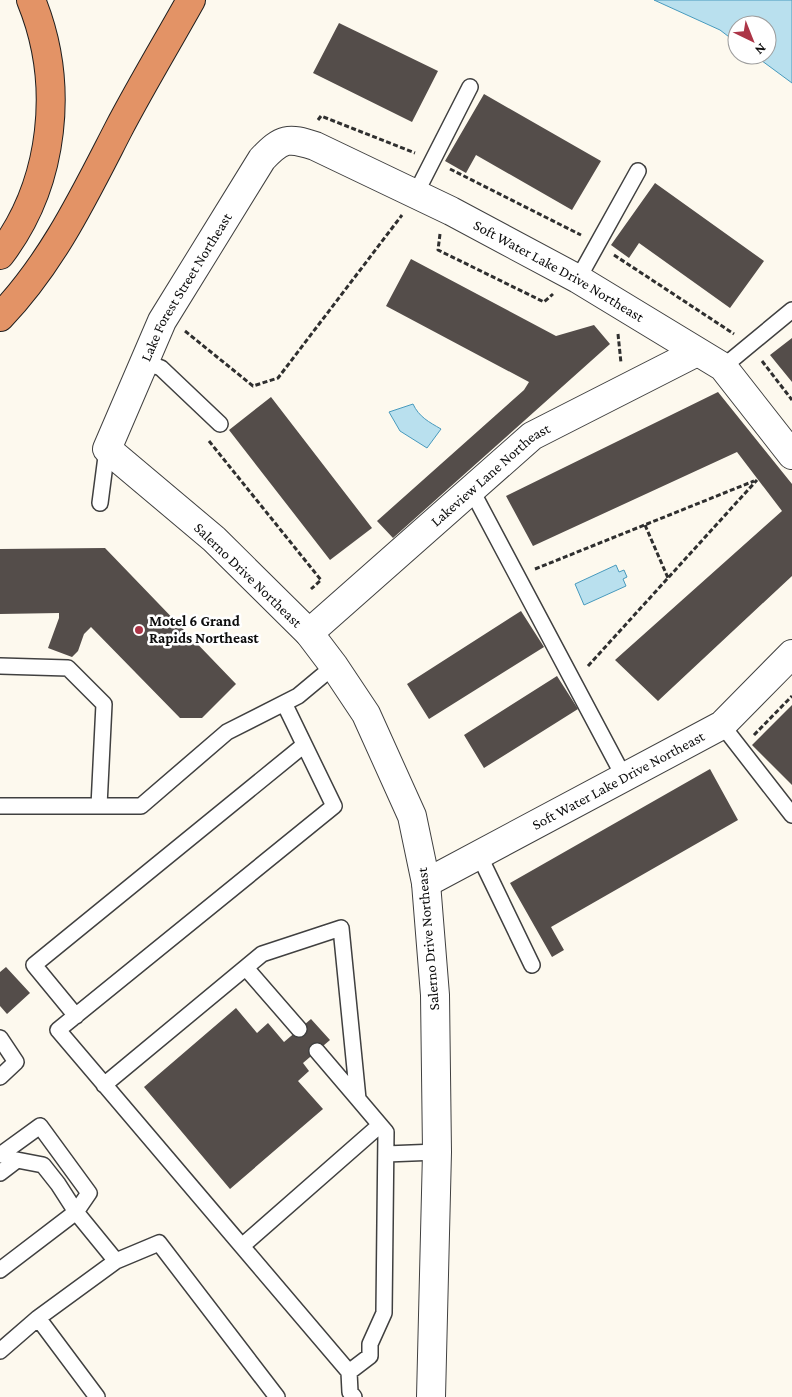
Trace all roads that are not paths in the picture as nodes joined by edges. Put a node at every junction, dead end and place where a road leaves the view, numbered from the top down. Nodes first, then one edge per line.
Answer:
1 (31, 0) edge
2 (191, 0) edge
3 (470, 87) dead end
4 (287, 140) joint
5 (638, 171) dead end
6 (411, 202) junction
7 (0, 256) edge
8 (567, 286) junction
9 (792, 310) edge
10 (0, 317) edge
11 (697, 352) junction
12 (144, 362) junction
13 (723, 367) junction
14 (220, 424) road end
15 (108, 449) junction
16 (792, 455) edge
17 (471, 489) junction
18 (100, 503) dead end
19 (309, 633) junction
20 (792, 654) edge
21 (0, 666) edge
22 (334, 666) junction
23 (284, 703) junction
24 (722, 725) junction
25 (304, 745) junction
26 (624, 777) junction
27 (0, 806) edge
28 (99, 806) junction
29 (792, 815) edge
30 (479, 855) junction
31 (426, 883) junction
32 (532, 964) dead end
33 (246, 968) junction
34 (76, 1016) junction
35 (299, 1029) dead end
36 (0, 1038) edge
37 (317, 1051) dead end
38 (0, 1077) edge
39 (104, 1086) junction
40 (358, 1100) junction
41 (380, 1125) junction
42 (437, 1152) junction
43 (386, 1154) junction
44 (0, 1155) edge
45 (0, 1173) edge
46 (76, 1212) junction
47 (242, 1246) junction
48 (116, 1261) junction
49 (0, 1270) edge
50 (38, 1318) junction
51 (0, 1351) edge
52 (349, 1372) junction
53 (97, 1397) edge
54 (277, 1397) edge
55 (354, 1397) edge
56 (431, 1397) edge

1 - 7 highway
2 - 10 highway
3 - 6 lane
4 - 6 street, Soft Water Lake Drive Northeast
4 - 12 street, Lake Forest Street Northeast
5 - 8 lane
6 - 8 street, Soft Water Lake Drive Northeast
8 - 11 street, Soft Water Lake Drive Northeast
9 - 13 lane
11 - 13 street, Soft Water Lake Drive Northeast
11 - 17 street, Lakeview Lane Northeast
12 - 14 lane
12 - 15 street, Lake Forest Street Northeast
13 - 16 street, Soft Water Lake Drive Northeast
15 - 18 lane
15 - 19 street, Salerno Drive Northeast
17 - 19 street, Lakeview Lane Northeast
17 - 26 lane
19 - 22 street, Salerno Drive Northeast
20 - 24 street, Soft Water Lake Drive Northeast
21 - 28 lane
22 - 23 lane
22 - 31 street, Salerno Drive Northeast
23 - 25 lane
23 - 28 lane
24 - 26 street, Soft Water Lake Drive Northeast
24 - 29 lane
25 - 34 lane
25 - 34 lane
26 - 30 street, Soft Water Lake Drive Northeast
27 - 28 lane
30 - 31 street, Soft Water Lake Drive Northeast
30 - 32 lane
31 - 42 street, Salerno Drive Northeast
33 - 35 lane
33 - 39 lane
33 - 40 lane
34 - 39 lane
36 - 38 lane
37 - 40 lane
39 - 47 lane
40 - 41 lane
41 - 43 lane
41 - 47 lane
42 - 43 lane
42 - 56 street, Salerno Drive Northeast
43 - 52 lane
44 - 46 lane
45 - 46 lane
46 - 48 lane
46 - 49 lane
47 - 52 lane
48 - 50 lane
48 - 54 lane
50 - 51 lane
50 - 53 lane
52 - 55 lane

